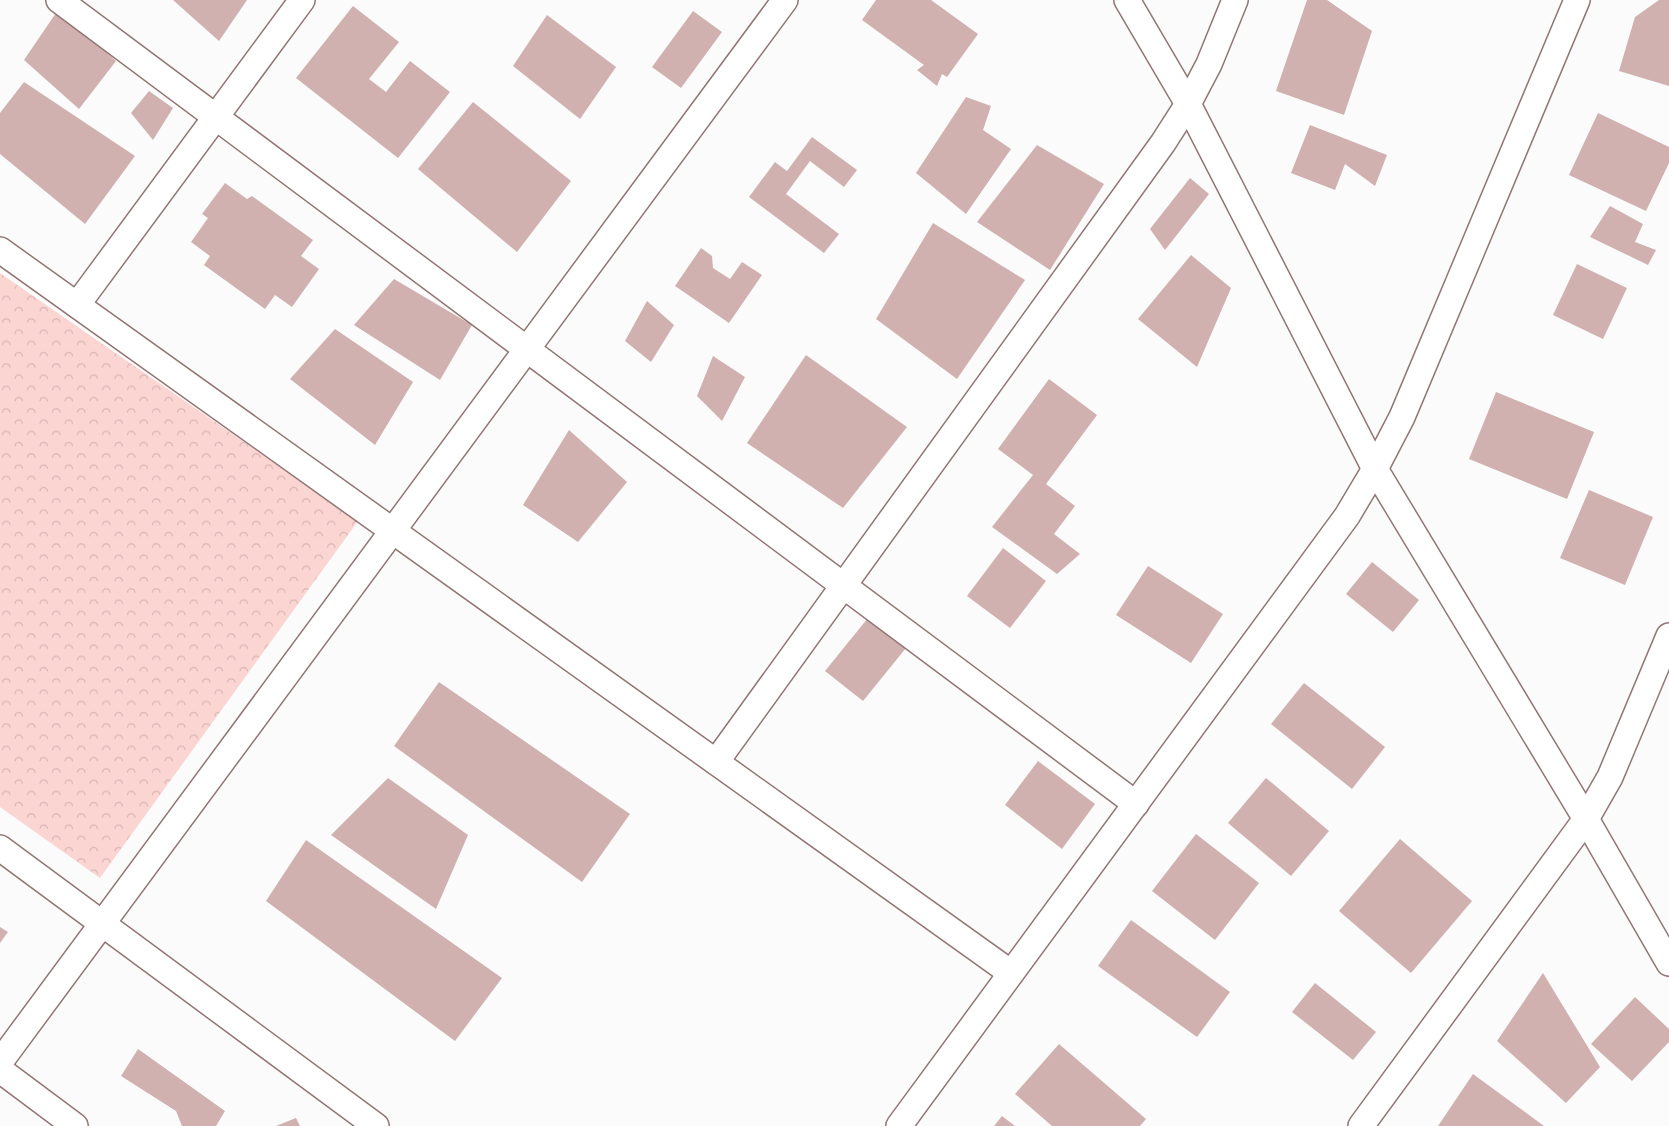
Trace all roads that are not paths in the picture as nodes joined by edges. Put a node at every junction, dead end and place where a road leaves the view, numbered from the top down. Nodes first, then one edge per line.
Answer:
1 (59, 0) edge
2 (302, 0) edge
3 (785, 0) edge
4 (1127, 0) edge
5 (1235, 0) edge
6 (1577, 0) edge
7 (1188, 104) junction
8 (216, 117) junction
9 (0, 250) edge
10 (77, 305) junction
11 (527, 349) junction
12 (1375, 469) junction
13 (393, 531) junction
14 (843, 586) junction
15 (1669, 636) edge
16 (716, 762) junction
17 (1136, 804) junction
18 (1586, 819) junction
19 (0, 848) edge
20 (102, 923) junction
21 (1669, 963) edge
22 (1011, 973) junction
23 (0, 1062) edge
24 (0, 1070) edge
25 (75, 1126) edge
26 (376, 1126) edge
27 (899, 1126) edge
28 (1361, 1126) edge

1 - 8 street
2 - 8 street
3 - 11 street
4 - 7 street
5 - 7 street
6 - 12 street
7 - 12 street
7 - 14 street
8 - 10 street
8 - 11 street
9 - 10 street
10 - 13 street
11 - 13 street
11 - 14 street
12 - 17 street
12 - 18 street
13 - 16 street
13 - 20 street
14 - 16 street
14 - 17 street
15 - 18 street
16 - 22 street
17 - 22 street
18 - 21 street
18 - 28 street
19 - 20 street
20 - 23 street
20 - 26 street
22 - 27 street
24 - 25 street

